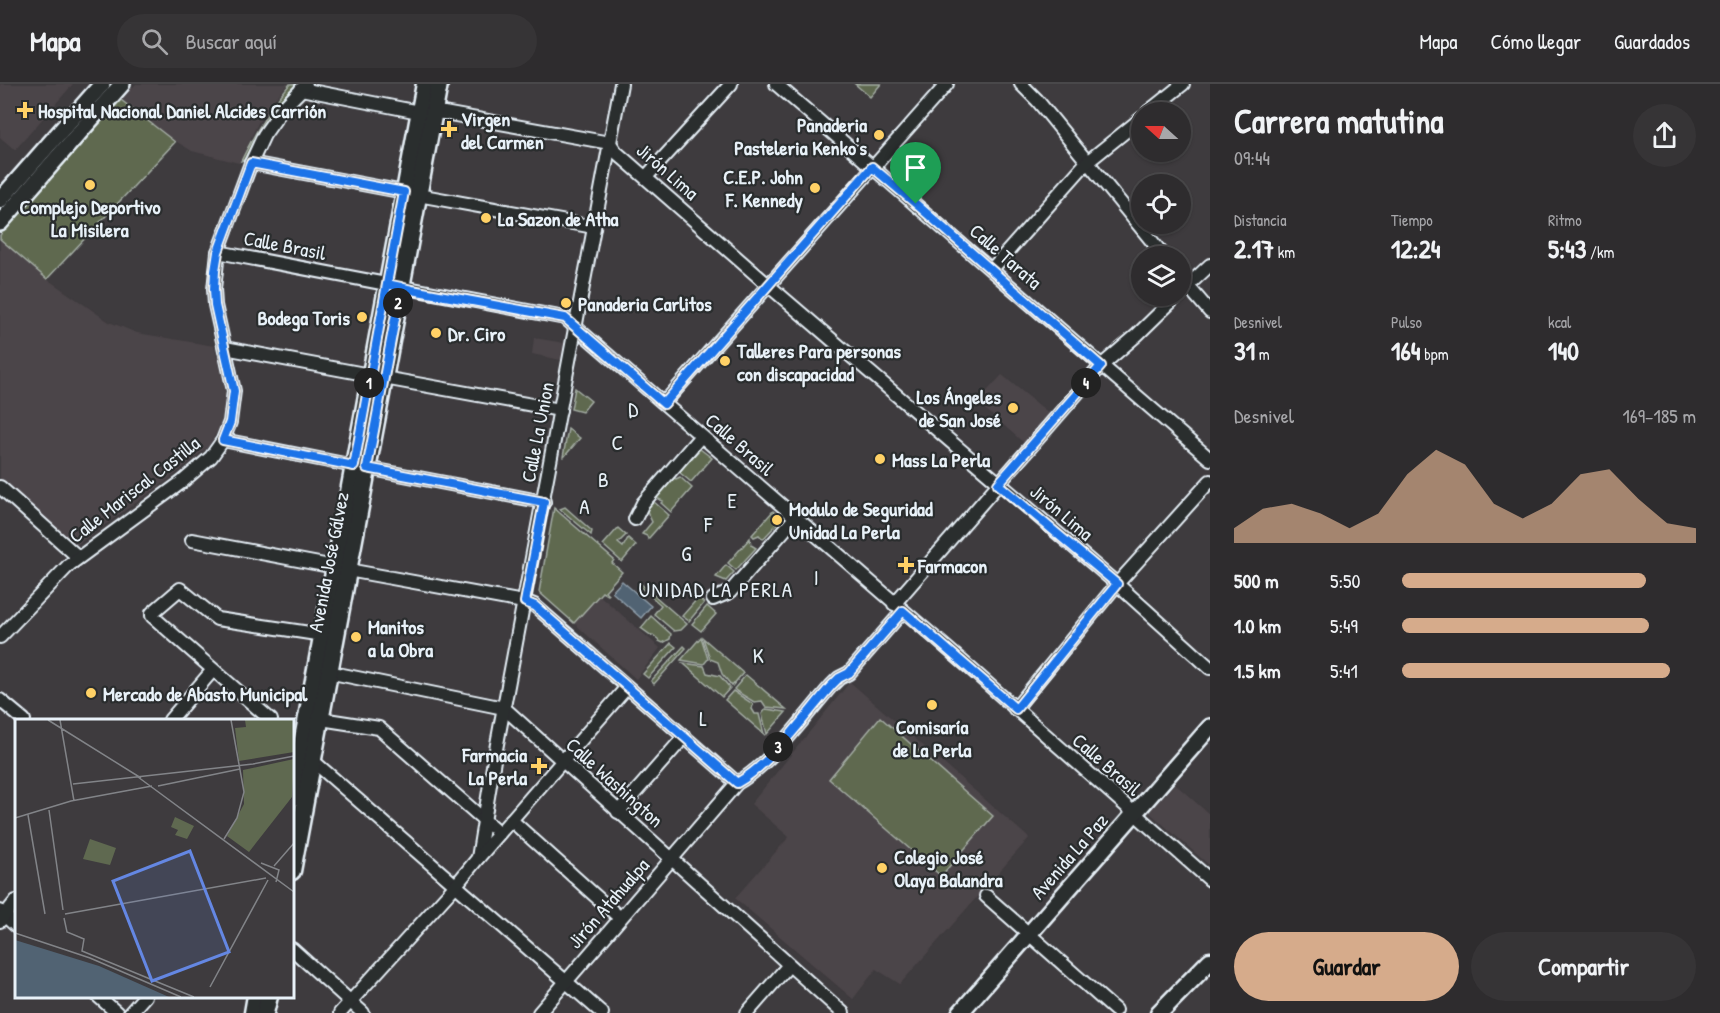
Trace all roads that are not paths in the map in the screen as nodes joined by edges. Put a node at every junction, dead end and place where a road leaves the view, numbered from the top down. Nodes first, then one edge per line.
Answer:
1 (102, 84) edge
2 (122, 84) edge
3 (424, 84) edge
4 (439, 84) edge
5 (621, 84) edge
6 (731, 84) edge
7 (776, 84) edge
8 (947, 84) edge
9 (1021, 84) edge
10 (1183, 84) edge
11 (304, 87) edge
12 (1160, 102) edge
13 (427, 111) junction
14 (1131, 127) edge
15 (609, 143) junction
16 (251, 163) junction
17 (1086, 163) junction
18 (872, 167) junction
19 (646, 177) junction
20 (411, 193) junction
21 (0, 200) edge
22 (0, 223) edge
23 (594, 226) junction
24 (1156, 246) edge
25 (218, 252) junction
26 (1210, 265) edge
27 (992, 269) junction
28 (1191, 279) edge
29 (768, 285) junction
30 (394, 286) junction
31 (1191, 293) edge
32 (1167, 306) edge
33 (1210, 312) edge
34 (575, 327) junction
35 (225, 348) junction
36 (1101, 366) junction
37 (377, 377) junction
38 (664, 404) junction
39 (561, 410) junction
40 (701, 436) junction
41 (223, 440) junction
42 (1210, 459) edge
43 (361, 467) junction
44 (1210, 481) edge
45 (998, 484) junction
46 (0, 487) edge
47 (544, 502) junction
48 (795, 518) junction
49 (635, 519) dead end
50 (192, 540) dead end
51 (78, 557) junction
52 (342, 568) junction
53 (1117, 584) junction
54 (713, 599) dead end
55 (525, 602) junction
56 (899, 607) junction
57 (323, 635) junction
58 (0, 637) edge
59 (1210, 668) edge
60 (213, 670) junction
61 (323, 671) junction
62 (627, 687) junction
63 (0, 700) edge
64 (504, 708) junction
65 (1016, 709) junction
66 (23, 719) edge
67 (171, 719) edge
68 (270, 719) edge
69 (321, 719) junction
70 (1209, 730) edge
71 (684, 737) junction
72 (302, 749) edge
73 (562, 762) junction
74 (737, 783) junction
75 (294, 788) edge
76 (618, 812) junction
77 (1134, 814) junction
78 (484, 819) junction
79 (511, 820) junction
80 (499, 833) junction
81 (294, 847) edge
82 (478, 858) junction
83 (672, 859) junction
84 (1210, 880) edge
85 (456, 885) junction
86 (986, 896) dead end
87 (15, 902) edge
88 (2, 916) edge
89 (620, 918) junction
90 (15, 925) edge
91 (1029, 934) junction
92 (294, 951) edge
93 (1210, 961) edge
94 (789, 965) junction
95 (566, 982) junction
96 (100, 998) edge
97 (143, 998) edge
98 (256, 998) edge
99 (268, 998) edge
100 (350, 1002) junction
101 (1115, 1010) dead end
102 (840, 1012) edge
103 (117, 1013) edge
104 (130, 1013) edge
105 (253, 1013) edge
106 (265, 1013) edge
107 (340, 1013) edge
108 (363, 1013) edge
109 (539, 1013) edge
110 (602, 1013) edge
111 (747, 1013) edge
112 (960, 1013) edge
113 (1159, 1013) edge

1 - 21 street
2 - 22 street
3 - 13 main road, Avenida José Gálvez
4 - 13 main road, Avenida José Gálvez
5 - 15 street, Calle La Union
6 - 19 street
7 - 18 street, Calle Tarata
8 - 18 street
9 - 17 street
10 - 12 street
11 - 13 street, Jirón Lima
11 - 16 street, Calle Mariscal Castilla
13 - 15 street, Jirón Lima
13 - 20 main road, Avenida José Gálvez
14 - 17 street
15 - 19 street, Jirón Lima
15 - 23 street, Calle La Union
16 - 20 street
16 - 25 street, Calle Mariscal Castilla
17 - 24 street
17 - 27 street
18 - 27 street, Calle Tarata
18 - 29 street
19 - 29 street, Jirón Lima
20 - 23 street
20 - 30 main road, Avenida José Gálvez
23 - 34 street, Calle La Union
25 - 30 street, Calle Brasil
25 - 35 street, Calle Mariscal Castilla
26 - 28 street
27 - 36 street, Calle Tarata
29 - 38 street
29 - 45 street, Jirón Lima
30 - 34 street, Calle Brasil
30 - 37 main road, Avenida José Gálvez
31 - 33 street
32 - 36 street, Jirón Atahualpa
34 - 38 street, Calle Brasil
34 - 39 street, Calle La Union
35 - 37 street
35 - 41 street, Calle Mariscal Castilla
36 - 42 street, Calle Tarata
36 - 45 street, Jirón Atahualpa
37 - 39 street
37 - 43 main road, Avenida José Gálvez
38 - 40 street, Calle Brasil
39 - 47 street, Calle La Union
40 - 48 street, Calle Brasil
40 - 49 street
41 - 43 street
41 - 51 street, Calle Mariscal Castilla
43 - 47 street
43 - 52 main road, Avenida José Gálvez
44 - 53 street
45 - 53 street, Jirón Lima
45 - 56 street, Jirón Atahualpa
46 - 51 street
47 - 55 street, Calle La Union
48 - 54 street
48 - 56 street, Calle Brasil
50 - 52 street
51 - 58 street, Calle Mariscal Castilla
52 - 55 street
52 - 57 main road, Avenida José Gálvez
52 - 61 main road, Avenida José Gálvez
53 - 59 street, Jirón Lima
53 - 65 street
55 - 62 street
55 - 64 street, Calle La Union
56 - 65 street, Calle Brasil
56 - 74 street, Jirón Atahualpa
57 - 60 street
57 - 61 main road, Avenida José Gálvez
60 - 67 street
60 - 68 street
61 - 64 street
61 - 69 main road, Avenida José Gálvez
61 - 72 main road, Avenida José Gálvez
62 - 71 street
62 - 73 street
63 - 66 street
64 - 73 street, Calle Washington
64 - 78 street, Calle La Union
65 - 77 street, Calle Brasil
69 - 72 main road, Avenida José Gálvez
69 - 78 street
70 - 77 street, Avenida La Paz
71 - 74 street
71 - 76 street
72 - 75 main road, Avenida José Gálvez
72 - 81 main road, Avenida José Gálvez
72 - 85 street
73 - 76 street, Calle Washington
73 - 79 street
74 - 83 street, Jirón Atahualpa
76 - 83 street, Calle Washington
77 - 84 street, Calle Brasil
77 - 91 street, Avenida La Paz
78 - 80 street
78 - 82 street, Calle La Union
79 - 80 street
79 - 89 street
80 - 82 street
82 - 85 street
83 - 89 street, Jirón Atahualpa
83 - 94 street, Calle Washington
85 - 95 street
85 - 100 street
86 - 91 street
87 - 88 street
88 - 90 street
89 - 95 street, Jirón Atahualpa
91 - 101 street
91 - 112 street, Avenida La Paz
92 - 100 street
93 - 113 main road
94 - 102 street, Calle Washington
94 - 111 street
95 - 109 street, Jirón Atahualpa
95 - 110 street
96 - 103 street
97 - 104 street
98 - 105 main road
99 - 106 main road
100 - 107 street
100 - 108 street

